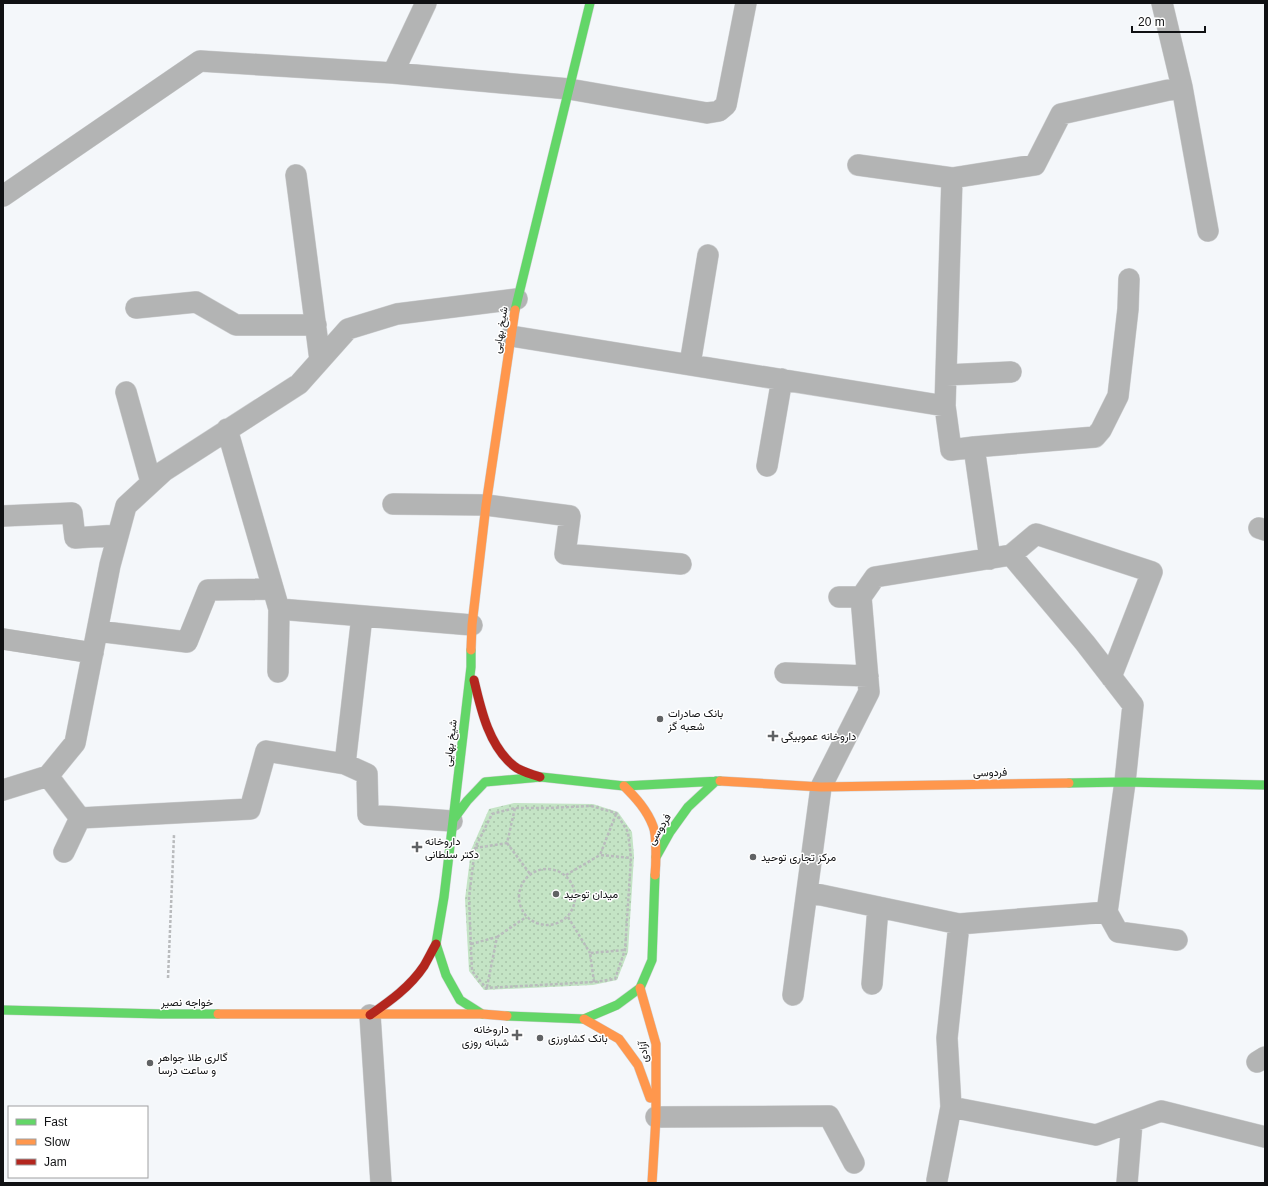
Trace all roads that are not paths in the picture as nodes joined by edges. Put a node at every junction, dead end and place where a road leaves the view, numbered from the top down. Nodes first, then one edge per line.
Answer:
1 (590, 3) edge
2 (746, 3) edge
3 (1162, 3) edge
4 (419, 4) edge
5 (393, 73) junction
6 (1182, 87) junction
7 (569, 89) junction
8 (858, 165) dead end
9 (296, 176) dead end
10 (952, 178) junction
11 (3, 196) edge
12 (1208, 231) dead end
13 (708, 255) dead end
14 (1129, 280) dead end
15 (517, 299) junction
16 (136, 308) dead end
17 (316, 325) junction
18 (511, 336) junction
19 (320, 360) junction
20 (690, 364) junction
21 (1011, 372) dead end
22 (946, 375) junction
23 (782, 379) junction
24 (126, 392) dead end
25 (945, 406) junction
26 (227, 429) junction
27 (974, 448) junction
28 (767, 466) dead end
29 (151, 482) junction
30 (393, 504) dead end
31 (486, 505) junction
32 (3, 516) edge
33 (118, 535) junction
34 (1011, 556) junction
35 (990, 559) junction
36 (681, 564) dead end
37 (273, 589) junction
38 (839, 597) dead end
39 (861, 597) junction
40 (278, 609) junction
41 (362, 616) junction
42 (472, 625) junction
43 (97, 631) junction
44 (3, 640) edge
45 (93, 653) junction
46 (471, 667) junction
47 (278, 672) dead end
48 (786, 674) dead end
49 (868, 676) junction
50 (1111, 677) junction
51 (345, 764) junction
52 (48, 776) junction
53 (541, 777) junction
54 (716, 781) junction
55 (1125, 782) junction
56 (1265, 785) edge
57 (624, 786) junction
58 (821, 787) junction
59 (3, 790) edge
60 (80, 818) junction
61 (452, 821) junction
62 (64, 852) dead end
63 (656, 857) junction
64 (807, 892) junction
65 (878, 907) junction
66 (1107, 912) junction
67 (959, 924) junction
68 (1177, 940) dead end
69 (436, 944) junction
70 (872, 984) dead end
71 (640, 988) junction
72 (793, 995) dead end
73 (3, 1010) edge
74 (482, 1014) junction
75 (370, 1015) junction
76 (584, 1018) junction
77 (951, 1107) junction
78 (656, 1116) junction
79 (1132, 1122) junction
80 (1265, 1137) edge
81 (854, 1163) dead end
82 (937, 1180) dead end
83 (381, 1183) edge
84 (652, 1183) edge
85 (1127, 1183) edge

1 - 7 street, شیخ بهایی
2 - 7 street
3 - 6 street
4 - 5 street
5 - 7 street
5 - 11 street
6 - 10 street
6 - 12 street
7 - 15 street, شیخ بهایی
8 - 10 street
9 - 17 street
10 - 22 street
13 - 20 street
14 - 27 street
15 - 18 street, شیخ بهایی
15 - 19 street
16 - 17 street
17 - 19 street
18 - 20 street
18 - 31 street, شیخ بهایی
19 - 26 street
20 - 23 street
21 - 22 street
22 - 25 street
23 - 25 street
23 - 28 street
24 - 29 street
25 - 27 street
26 - 29 street
26 - 37 street
27 - 35 street
29 - 33 street
30 - 31 street
31 - 36 street
31 - 42 street, شیخ بهایی
32 - 33 street
33 - 43 street
34 - 35 street
34 - 50 street
34 - 50 street
35 - 39 street
37 - 40 street
37 - 43 street
38 - 39 street
39 - 49 street
40 - 41 street
40 - 47 street
41 - 42 street
41 - 51 street
42 - 46 street, شیخ بهایی
43 - 45 street
44 - 45 street
45 - 52 street
46 - 53 street, شیخ بهایی
46 - 61 street, شیخ بهایی
48 - 49 street
49 - 58 street
50 - 55 street
51 - 60 street
51 - 61 street
52 - 59 street
52 - 60 street
53 - 57 street
53 - 61 street
54 - 57 street, فردوسی
54 - 58 street, فردوسی
54 - 63 street, فردوسی
55 - 56 street, فردوسی
55 - 58 street, فردوسی
55 - 66 street
57 - 63 street
58 - 64 street
60 - 62 street
61 - 69 street
63 - 71 street
64 - 65 street
64 - 72 street
65 - 67 street
65 - 70 street
66 - 67 street
66 - 68 street
67 - 77 street
69 - 74 street
69 - 75 street
71 - 76 street
71 - 78 street, آزادی
73 - 75 street, خواجه نصیر
74 - 75 street, خواجه نصیر
74 - 76 street
75 - 83 street
76 - 78 street, آزادی
77 - 79 street
77 - 82 street
78 - 81 street
78 - 84 street, آزادی
79 - 80 street
79 - 85 street

